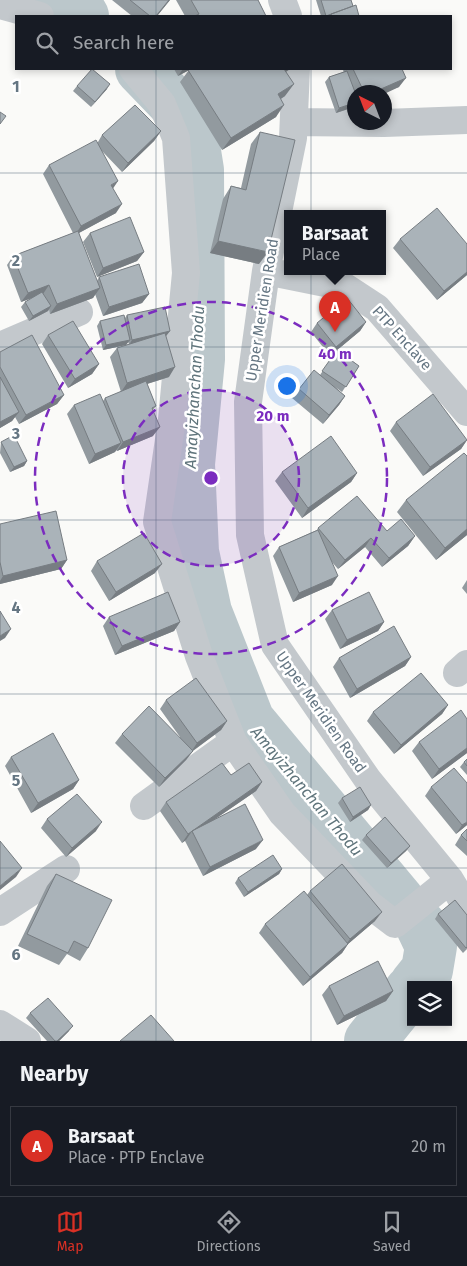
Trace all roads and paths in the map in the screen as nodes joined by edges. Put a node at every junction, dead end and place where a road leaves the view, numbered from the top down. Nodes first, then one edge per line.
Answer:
1 (282, 0) edge
2 (0, 5) edge
3 (36, 15) edge
4 (288, 15) edge
5 (134, 70) edge
6 (296, 70) edge
7 (467, 120) edge
8 (294, 122) junction
9 (266, 271) junction
10 (284, 275) edge
11 (286, 275) edge
12 (79, 312) dead end
13 (0, 346) edge
14 (467, 412) edge
15 (233, 742) junction
16 (144, 806) dead end
17 (66, 870) dead end
18 (450, 880) junction
19 (467, 908) edge
20 (0, 912) edge
21 (0, 1024) edge
22 (27, 1041) edge

1 - 4 street
2 - 3 street
5 - 15 street
6 - 8 street, Upper Meridien Road
7 - 8 street
8 - 9 street, Upper Meridien Road
9 - 10 street, PTP Enclave
9 - 18 street, Upper Meridien Road
11 - 14 street, PTP Enclave
12 - 13 street
15 - 16 street
15 - 18 street
17 - 20 street
18 - 19 street, Upper Meridien Road
21 - 22 street

